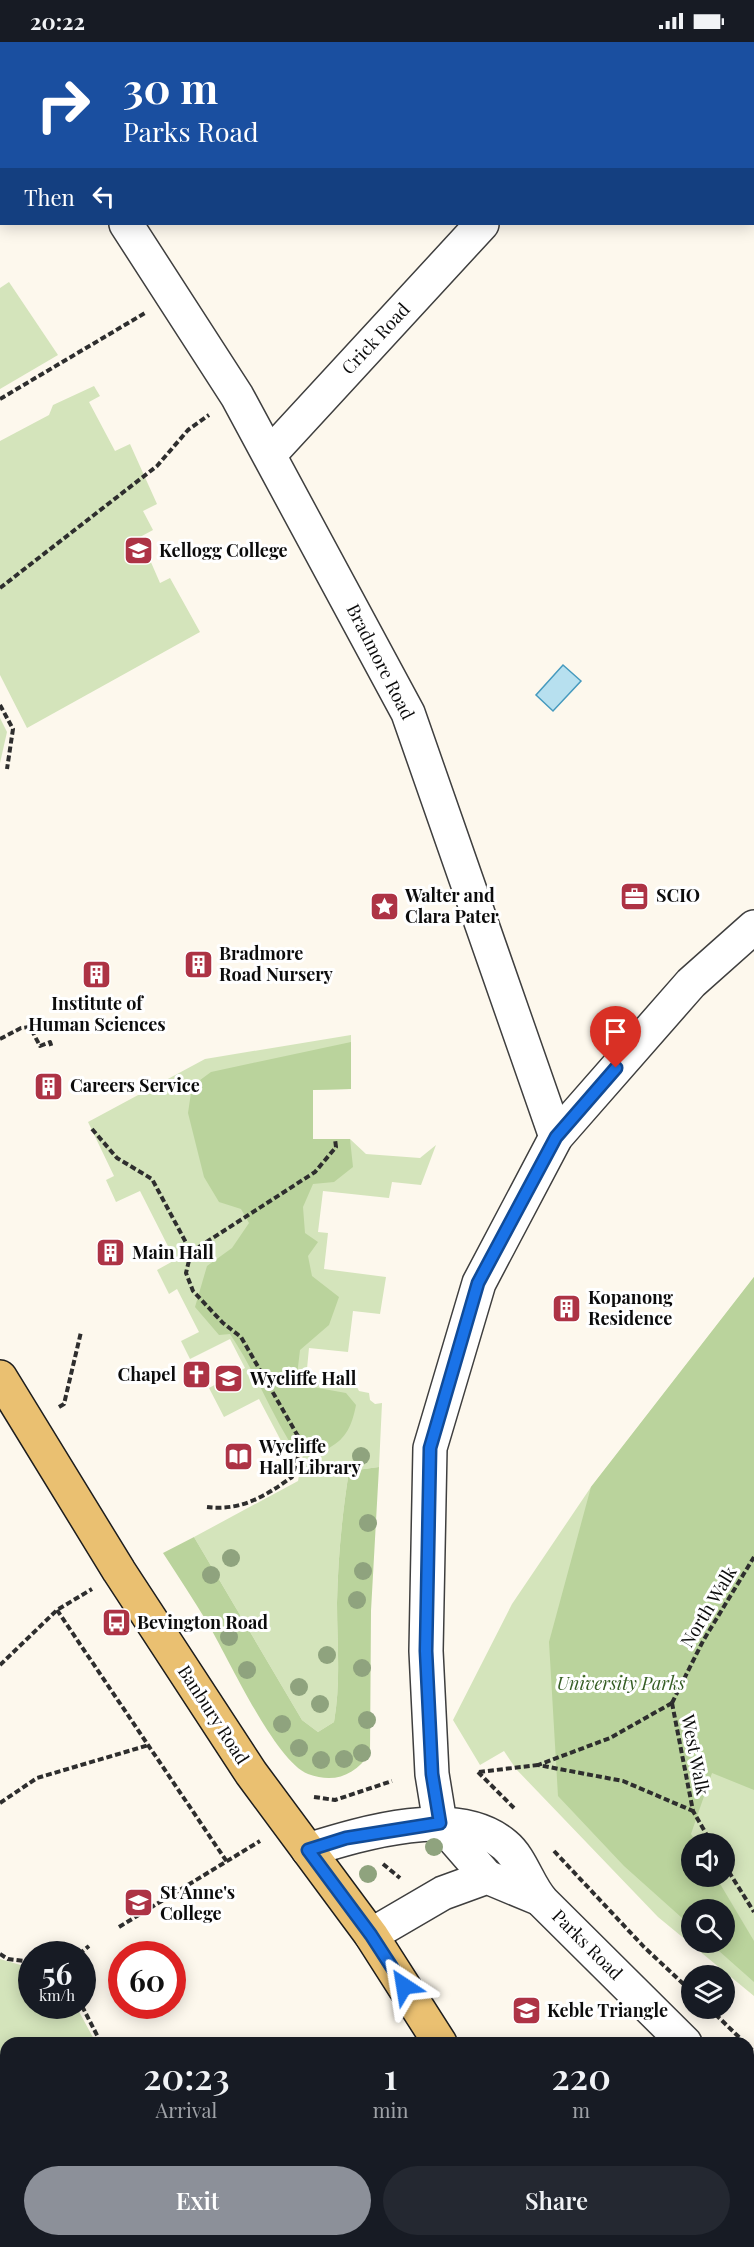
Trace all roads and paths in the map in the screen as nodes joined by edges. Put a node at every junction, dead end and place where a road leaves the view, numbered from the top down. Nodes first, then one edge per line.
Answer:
1 (127, 225) edge
2 (481, 225) edge
3 (174, 296) junction
4 (237, 396) junction
5 (0, 399) edge
6 (270, 454) junction
7 (0, 588) edge
8 (0, 705) edge
9 (7, 769) dead end
10 (754, 927) edge
11 (0, 1039) edge
12 (52, 1048) dead end
13 (92, 1129) dead end
14 (556, 1137) junction
15 (334, 1139) dead end
16 (191, 1252) junction
17 (81, 1332) dead end
18 (0, 1377) edge
19 (64, 1404) dead end
20 (207, 1507) dead end
21 (754, 1557) edge
22 (92, 1588) dead end
23 (57, 1610) junction
24 (0, 1665) edge
25 (672, 1702) junction
26 (148, 1745) junction
27 (538, 1765) junction
28 (392, 1781) dead end
29 (307, 1794) dead end
30 (0, 1803) edge
31 (505, 1811) dead end
32 (693, 1811) junction
33 (440, 1823) junction
34 (706, 1833) edge
35 (261, 1840) dead end
36 (549, 1845) dead end
37 (308, 1850) junction
38 (375, 1858) dead end
39 (227, 1862) junction
40 (487, 1877) junction
41 (400, 1878) dead end
42 (735, 1882) edge
43 (540, 1899) junction
44 (754, 1912) edge
45 (119, 1927) dead end
46 (371, 1935) junction
47 (0, 1954) edge
48 (18, 1960) edge
49 (681, 1982) edge
50 (89, 2019) edge
51 (720, 2019) edge
52 (98, 2037) edge
53 (436, 2037) edge
54 (679, 2037) edge
55 (739, 2037) edge

1 - 3 street, Bradmore Road
2 - 6 street, Crick Road
3 - 4 street, Bradmore Road
3 - 5 path
4 - 6 street, Bradmore Road
4 - 7 path
6 - 14 street, Bradmore Road
8 - 9 path
10 - 14 street
11 - 12 path
13 - 16 path
14 - 33 street
15 - 16 path
16 - 20 path
17 - 19 path
18 - 37 main road, Banbury Road
21 - 25 path, North Walk
22 - 23 path
23 - 24 path
23 - 26 path
25 - 27 path
25 - 32 path, West Walk
26 - 30 path
26 - 39 path
27 - 31 path
27 - 32 path
28 - 29 path
32 - 34 path, West Walk
33 - 37 street, Parks Road
33 - 40 street, Parks Road
33 - 43 street, Parks Road
35 - 39 path
36 - 49 path
37 - 46 main road, Banbury Road
38 - 41 path
39 - 45 path
40 - 43 street, Parks Road
40 - 46 street
42 - 44 path
43 - 54 street, Parks Road
46 - 53 main road, Banbury Road
47 - 48 path
50 - 52 path
51 - 55 path

